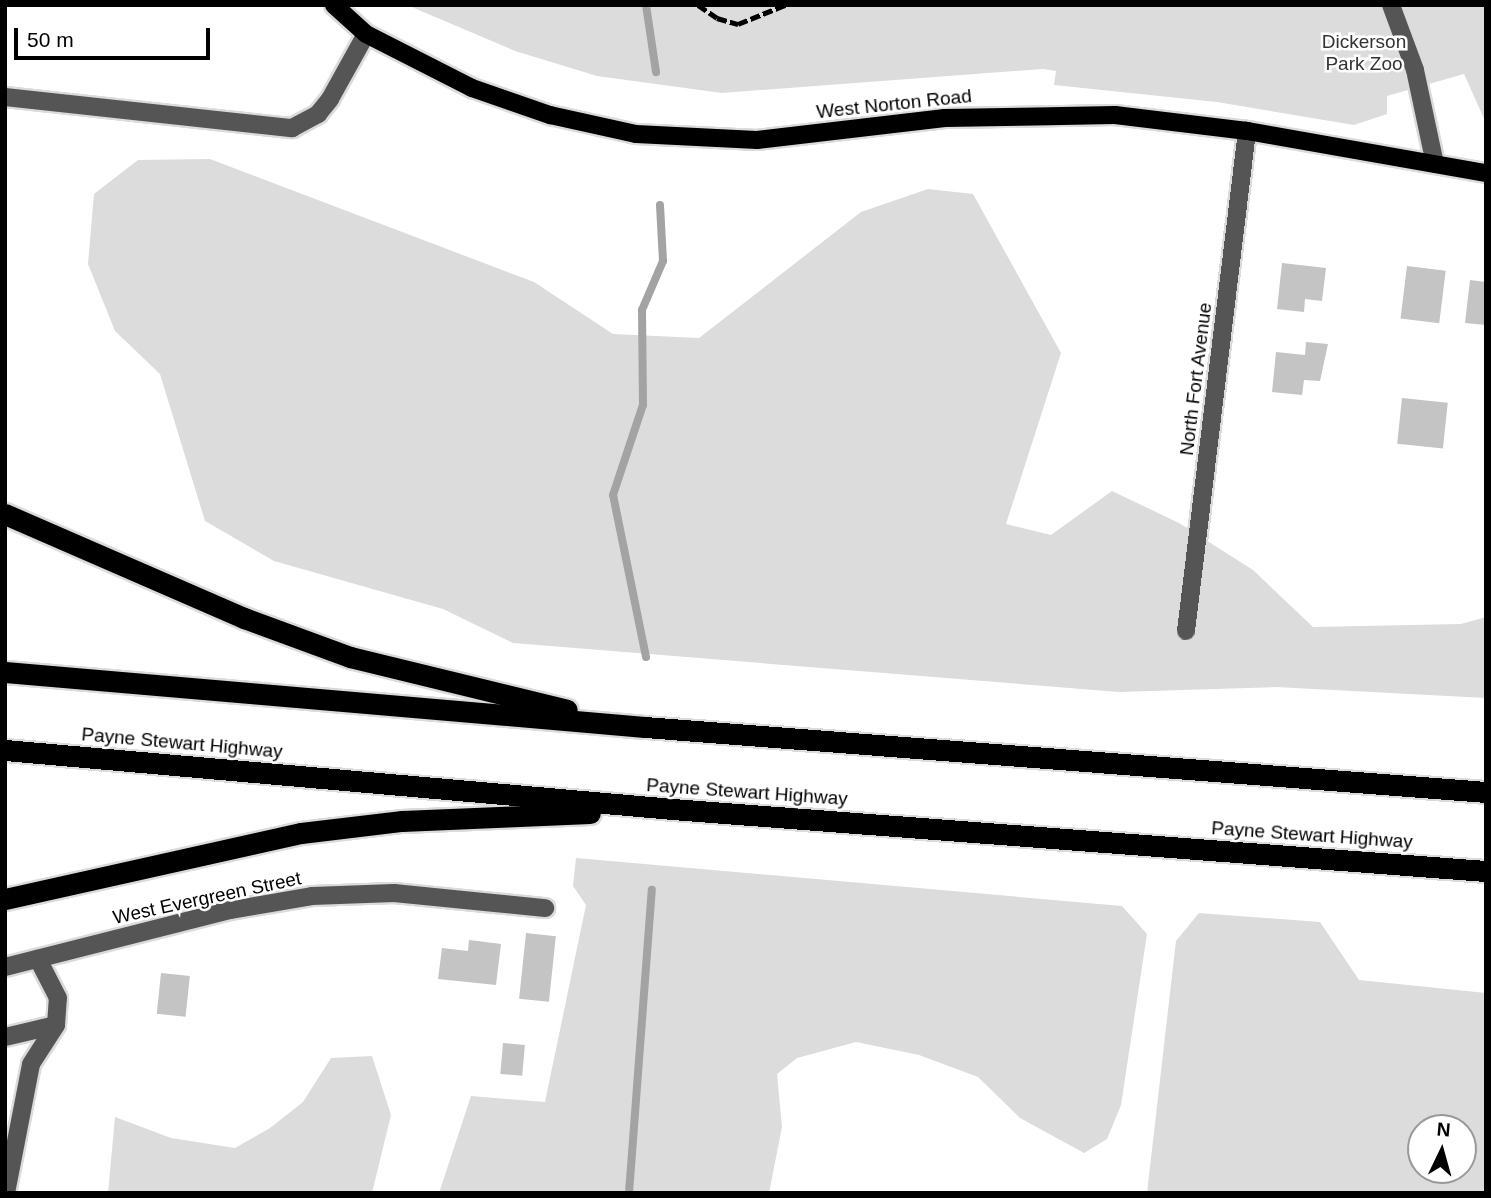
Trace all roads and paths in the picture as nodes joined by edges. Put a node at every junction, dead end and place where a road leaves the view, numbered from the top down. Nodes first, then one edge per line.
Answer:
1 (334, 5) edge
2 (1391, 5) edge
3 (366, 34) junction
4 (5, 97) edge
5 (1247, 131) junction
6 (1435, 164) junction
7 (1486, 173) edge
8 (5, 514) edge
9 (1186, 631) dead end
10 (5, 672) edge
11 (645, 727) junction
12 (5, 750) edge
13 (1486, 792) edge
14 (672, 809) junction
15 (1486, 871) edge
16 (5, 899) edge
17 (545, 908) dead end
18 (38, 959) junction
19 (5, 967) edge
20 (56, 1025) junction
21 (5, 1037) edge
22 (6, 1193) edge

1 - 3 main road, West Norton Road
2 - 6 street
3 - 4 street
3 - 5 main road, West Norton Road
5 - 6 main road, West Norton Road
5 - 9 street, North Fort Avenue
6 - 7 main road, West Norton Road
8 - 11 highway
10 - 11 highway
11 - 13 highway
12 - 14 highway, Payne Stewart Highway
14 - 15 highway, Payne Stewart Highway
14 - 16 highway
17 - 18 street, West Evergreen Street
18 - 19 street, West Evergreen Street
18 - 20 street
20 - 21 street
20 - 22 street

